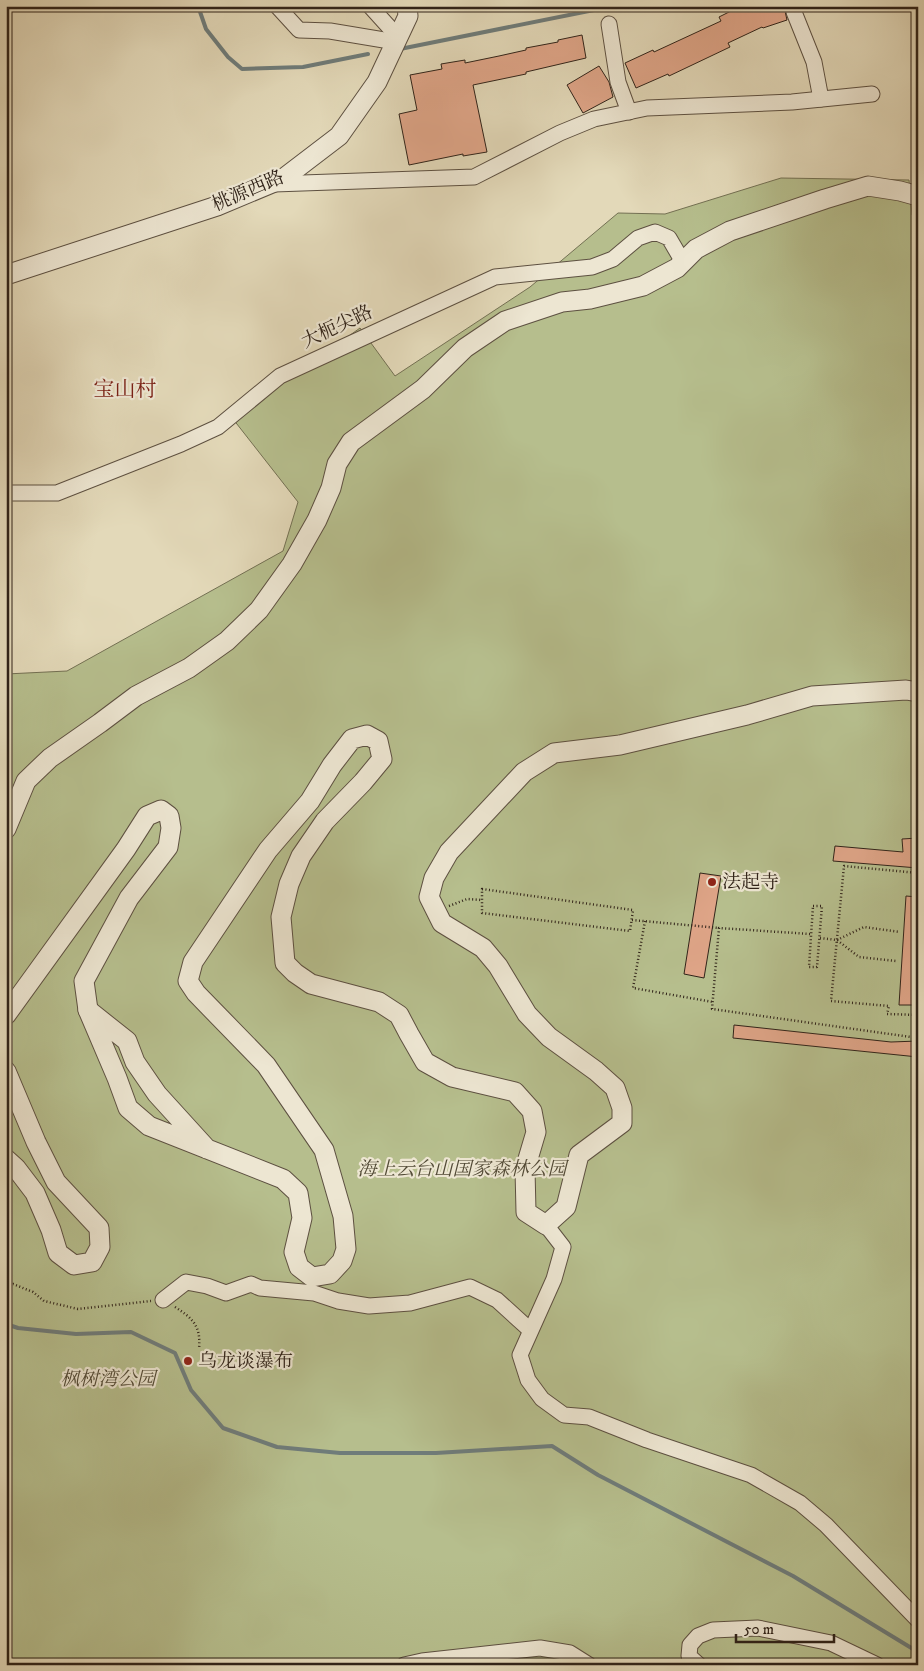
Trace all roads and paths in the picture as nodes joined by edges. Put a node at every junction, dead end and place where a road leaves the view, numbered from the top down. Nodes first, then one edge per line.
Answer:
1 (277, 6) edge
2 (370, 6) edge
3 (408, 6) edge
4 (794, 12) dead end
5 (609, 24) dead end
6 (397, 40) junction
7 (872, 94) dead end
8 (821, 99) junction
9 (629, 112) junction
10 (270, 184) junction
11 (917, 195) edge
12 (684, 262) junction
13 (6, 275) edge
14 (6, 493) edge
15 (918, 692) edge
16 (6, 829) edge
17 (918, 873) edge
18 (481, 900) junction
19 (436, 911) junction
20 (632, 920) junction
21 (644, 922) junction
22 (719, 928) junction
23 (900, 932) dead end
24 (810, 934) junction
25 (820, 938) junction
26 (837, 940) junction
27 (896, 961) dead end
28 (713, 1002) junction
29 (88, 1010) junction
30 (6, 1015) edge
31 (918, 1015) edge
32 (918, 1038) edge
33 (6, 1071) edge
34 (207, 1150) junction
35 (6, 1159) edge
36 (546, 1225) junction
37 (6, 1286) edge
38 (163, 1300) junction
39 (530, 1330) junction
40 (199, 1350) dead end
41 (918, 1620) edge
42 (404, 1665) edge
43 (589, 1665) edge
44 (699, 1665) edge
45 (877, 1665) edge

1 - 6 street
2 - 6 street
3 - 6 street, 桃源西路
4 - 8 street
5 - 9 street
6 - 10 street, 桃源西路
7 - 8 street
8 - 9 street
9 - 10 street
10 - 13 street, 桃源西路
11 - 12 street
12 - 14 street, 大枙尖路
12 - 16 street
15 - 19 street
17 - 26 path
18 - 19 path
18 - 20 path
18 - 20 path
19 - 36 street
20 - 21 path
21 - 22 path
21 - 28 path
22 - 24 path
22 - 28 path
23 - 26 path
24 - 25 path
24 - 25 path
25 - 26 path
26 - 27 path
26 - 31 path
28 - 32 path
29 - 30 street
29 - 34 street
29 - 34 street
33 - 35 street
34 - 36 street
36 - 39 street
37 - 38 path
38 - 39 street
38 - 40 path
39 - 41 street
42 - 43 street
44 - 45 street

